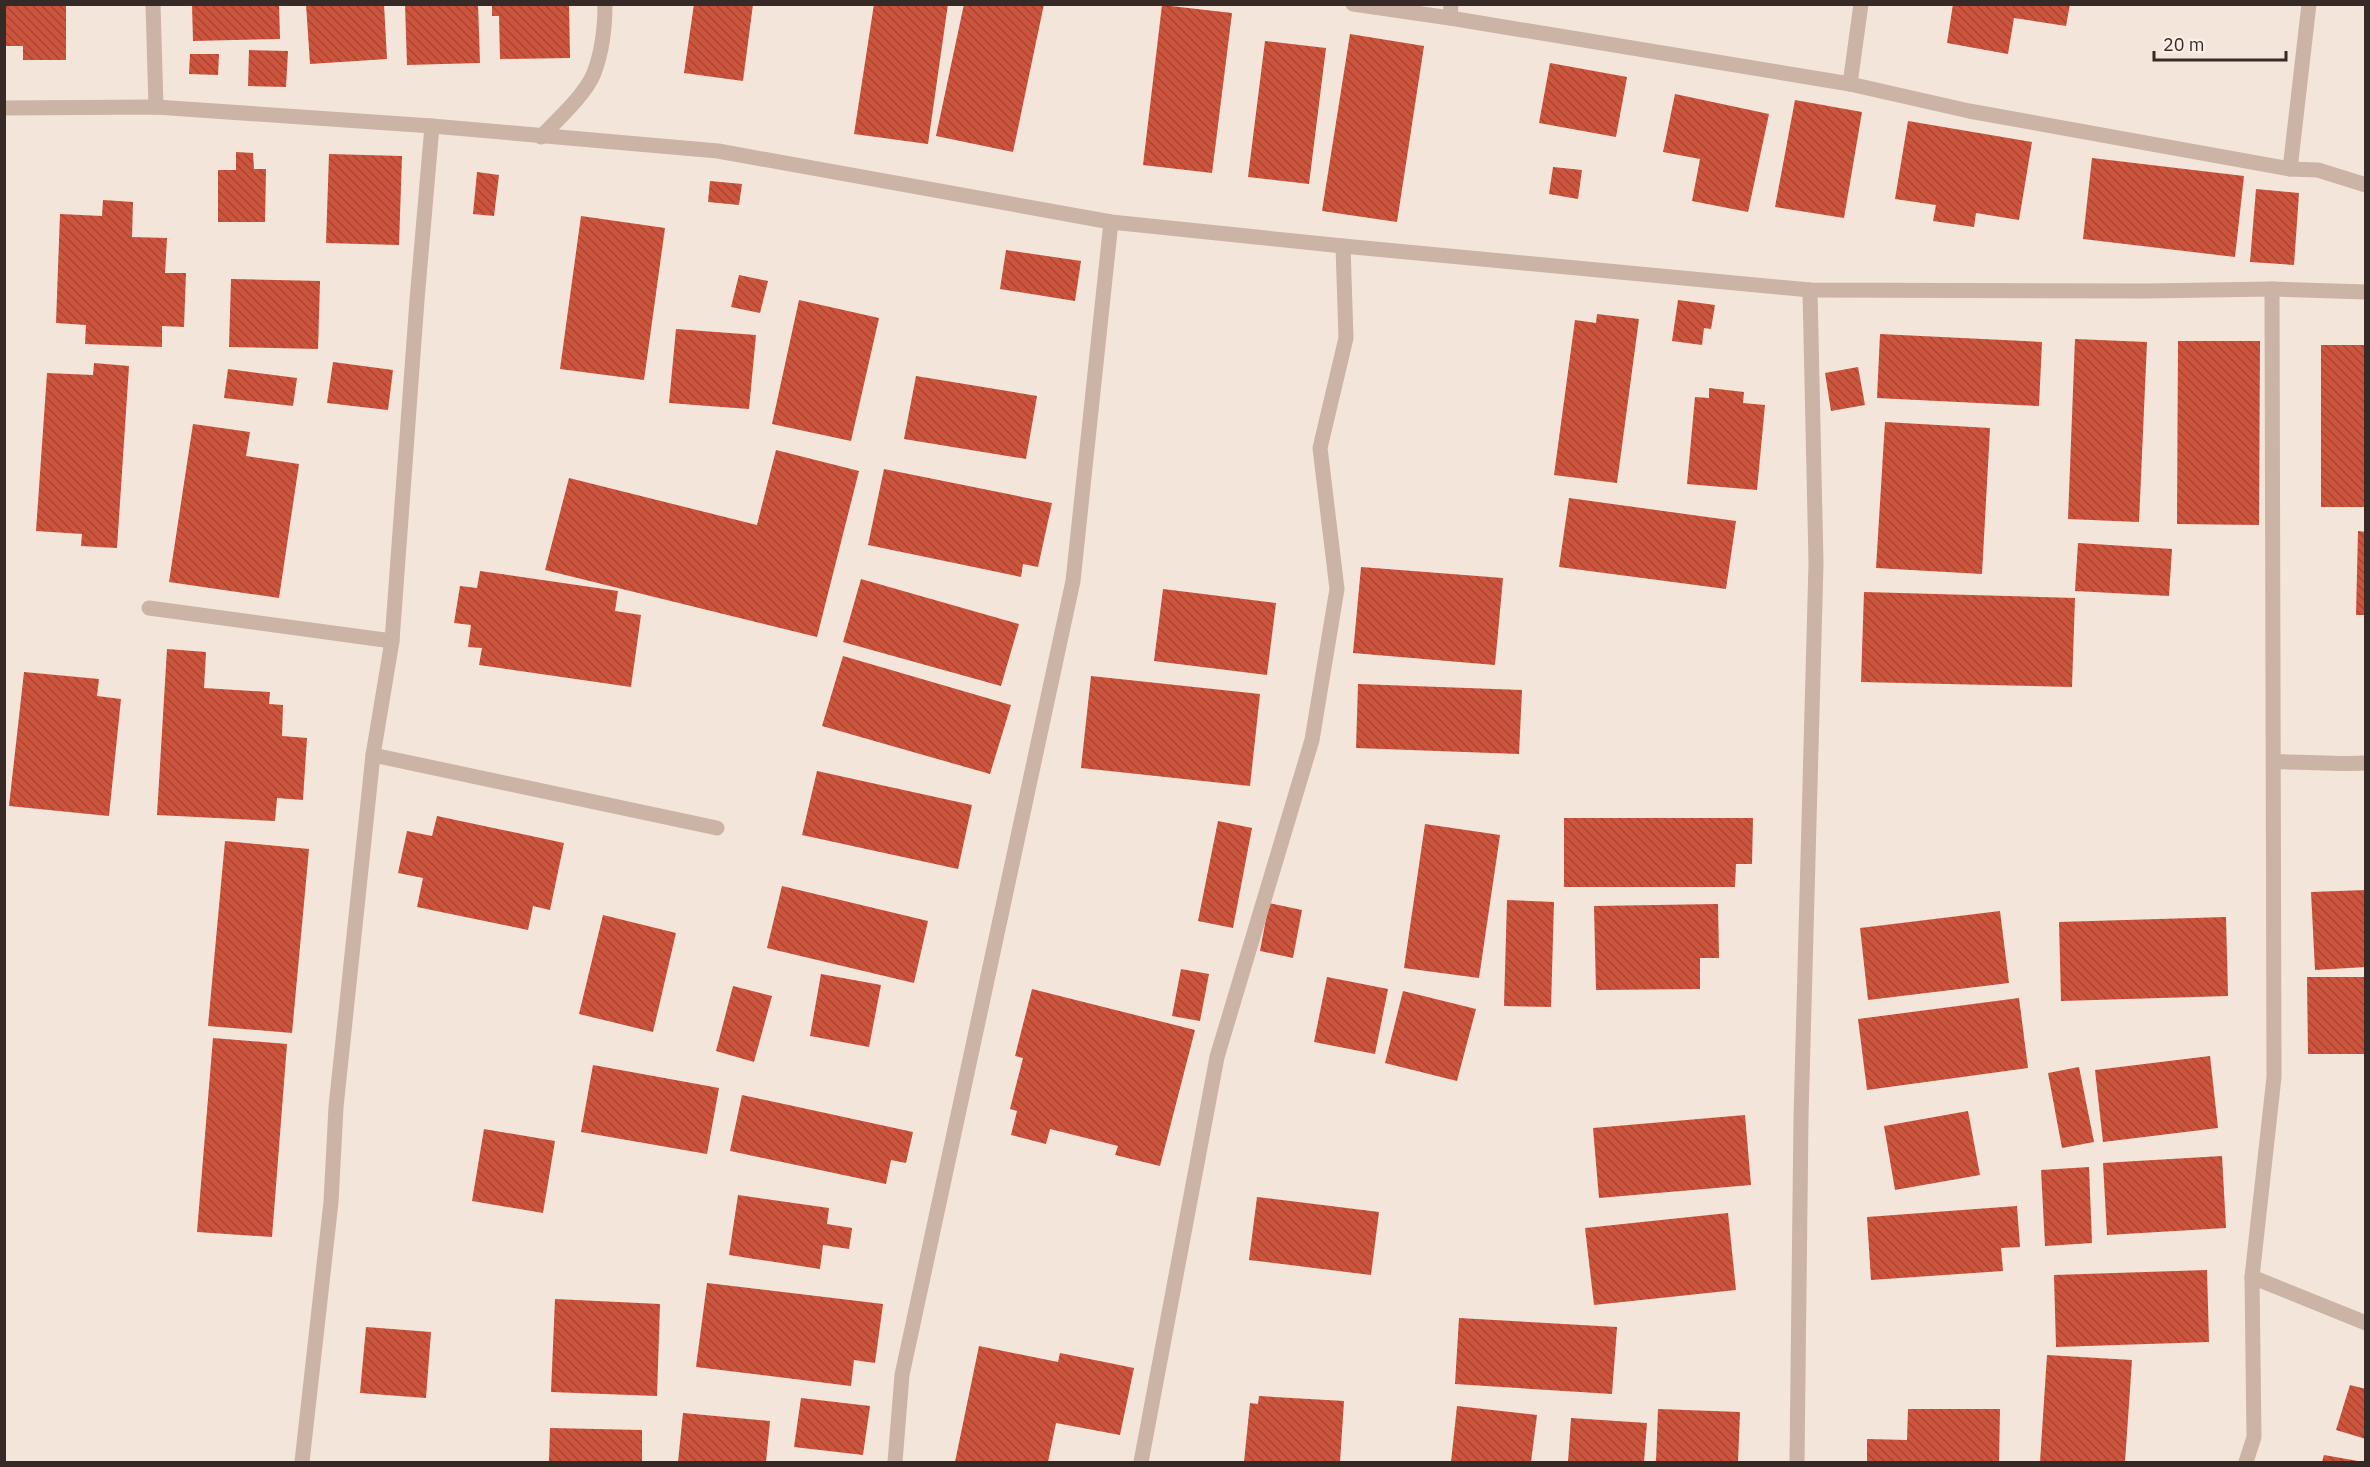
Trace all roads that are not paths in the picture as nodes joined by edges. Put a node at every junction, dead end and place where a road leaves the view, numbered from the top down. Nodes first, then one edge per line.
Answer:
1 (153, 4) edge
2 (605, 4) edge
3 (1353, 4) edge
4 (1861, 4) edge
5 (2309, 4) edge
6 (1450, 11) edge
7 (1850, 84) junction
8 (156, 106) junction
9 (4, 108) edge
10 (432, 126) junction
11 (541, 137) junction
12 (2290, 169) junction
13 (2366, 185) edge
14 (1111, 222) junction
15 (1343, 246) junction
16 (2272, 289) junction
17 (1810, 290) junction
18 (2366, 292) edge
19 (149, 608) dead end
20 (392, 640) junction
21 (373, 755) junction
22 (2274, 762) junction
23 (2366, 763) edge
24 (717, 828) dead end
25 (2252, 1277) junction
26 (2366, 1323) edge
27 (302, 1462) edge
28 (895, 1462) edge
29 (1141, 1462) edge
30 (1797, 1462) edge
31 (2246, 1462) edge

1 - 8 street
2 - 11 street
3 - 6 street
4 - 7 street
5 - 12 street
6 - 7 street
7 - 12 street
8 - 9 street
8 - 10 street
10 - 11 street
10 - 20 street
11 - 14 street
12 - 13 street
14 - 15 street
14 - 28 street
15 - 17 street
15 - 29 street
16 - 17 street
16 - 18 street
16 - 22 street
17 - 30 street
19 - 20 street
20 - 21 street
21 - 24 street
21 - 27 street
22 - 23 street
22 - 25 street
25 - 26 street
25 - 31 street

